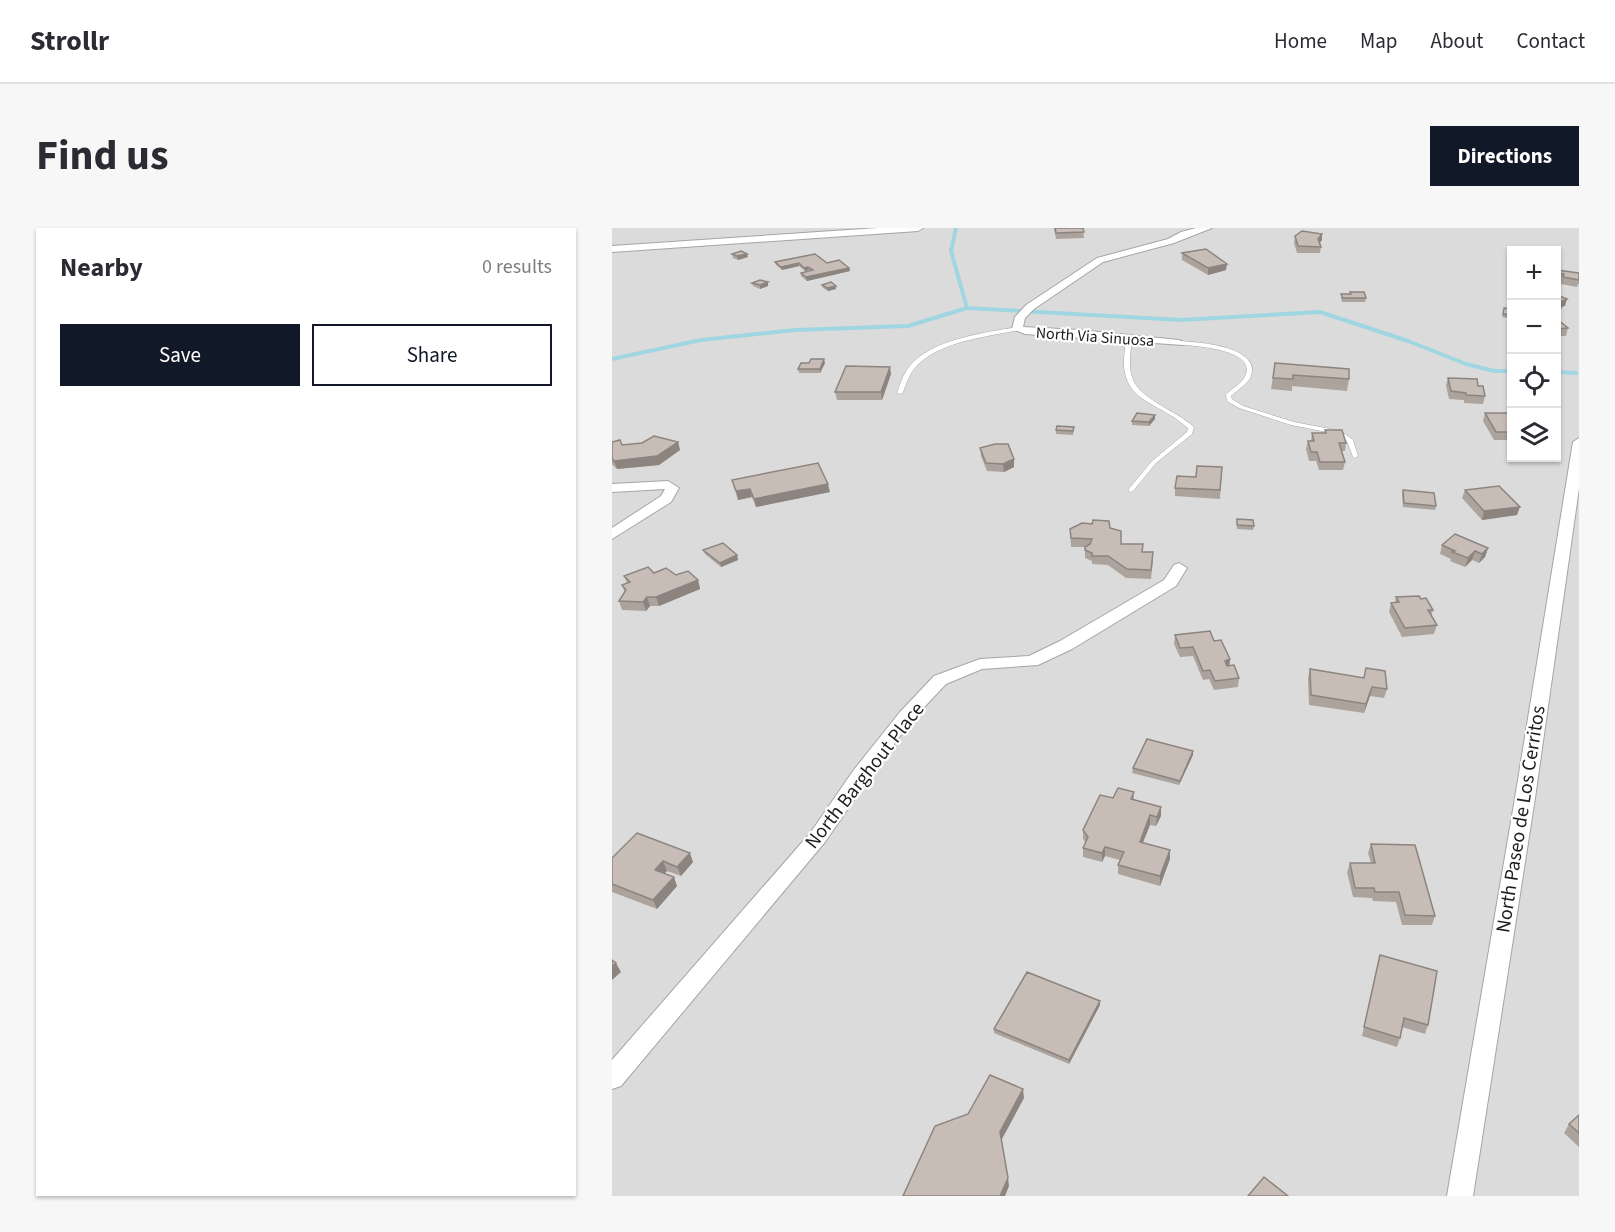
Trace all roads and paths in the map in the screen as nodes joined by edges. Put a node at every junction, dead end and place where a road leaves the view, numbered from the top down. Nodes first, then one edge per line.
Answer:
1 (918, 228) edge
2 (1206, 228) edge
3 (612, 249) edge
4 (1017, 328) junction
5 (1130, 338) junction
6 (1179, 343) joint
7 (900, 393) dead end
8 (1579, 442) edge
9 (1355, 456) dead end
10 (612, 488) edge
11 (1131, 490) dead end
12 (612, 535) edge
13 (1179, 568) dead end
14 (612, 1078) edge
15 (1460, 1196) edge

1 - 3 street
2 - 4 street, North Via Sinuosa
4 - 5 street, North Via Sinuosa
4 - 7 lane
5 - 6 street, North Via Sinuosa
5 - 11 lane
6 - 9 lane
8 - 15 street, North Paseo de Los Cerritos
10 - 12 street
13 - 14 street, North Barghout Place

